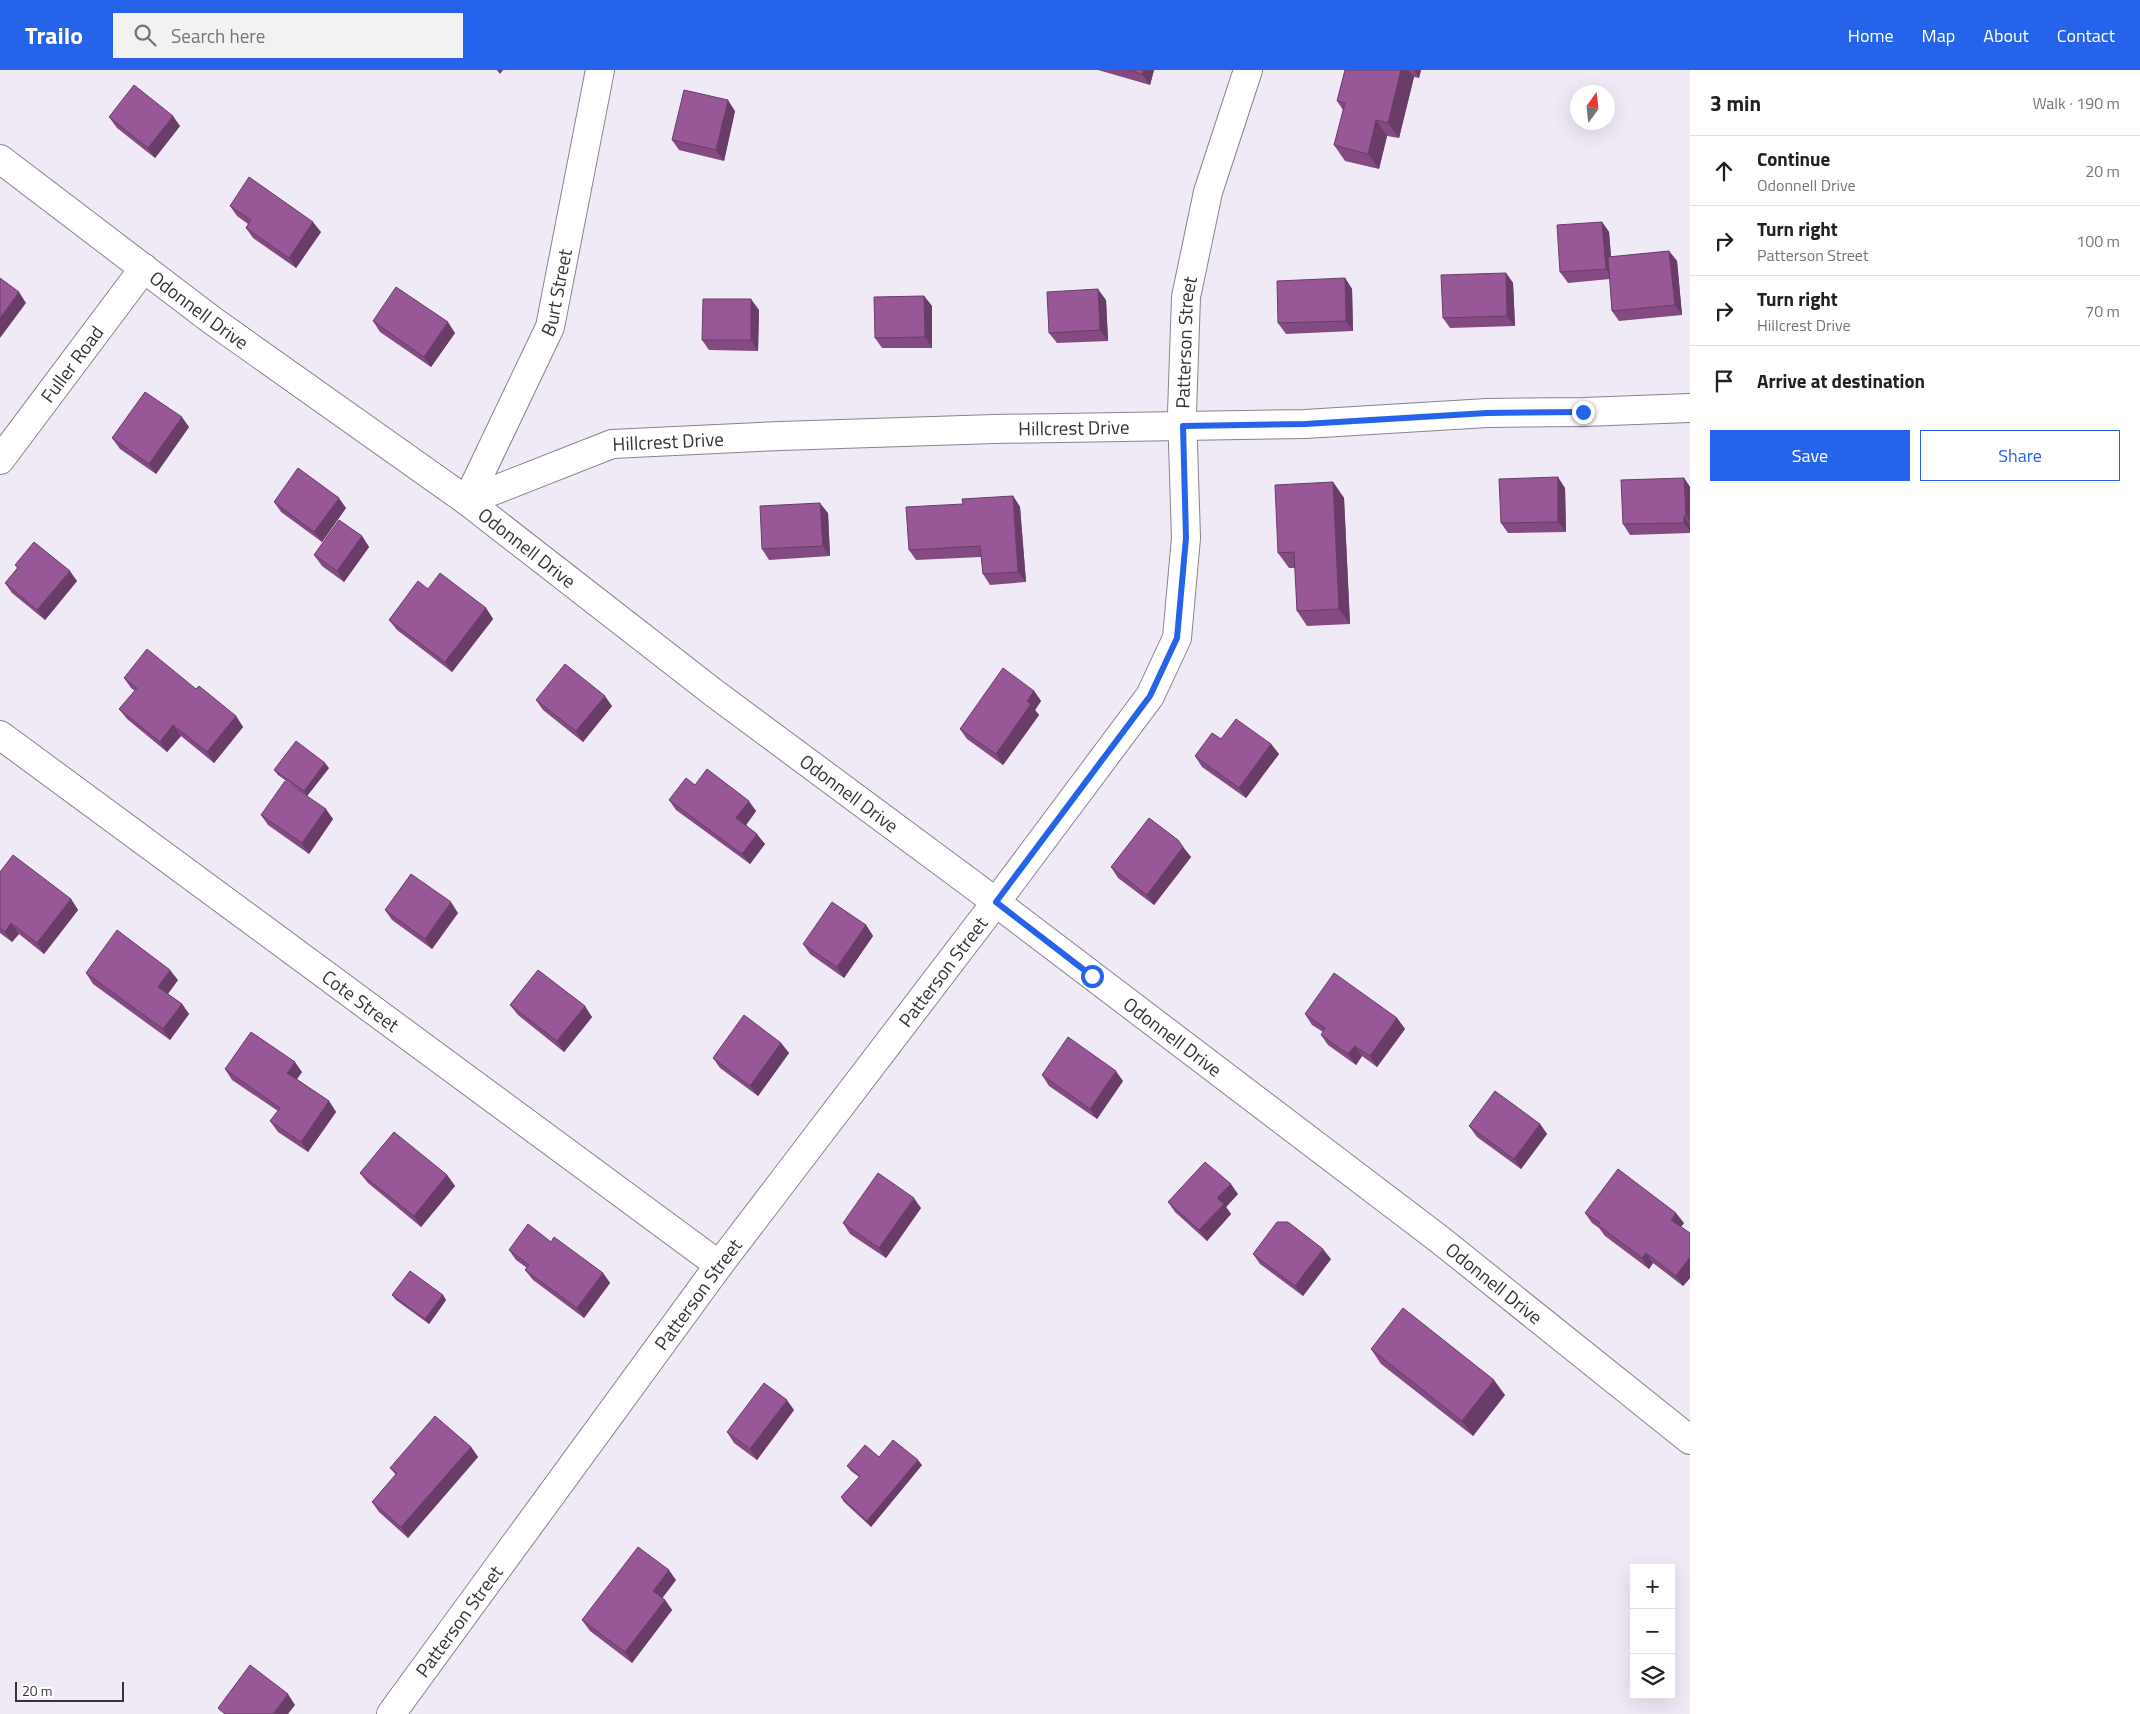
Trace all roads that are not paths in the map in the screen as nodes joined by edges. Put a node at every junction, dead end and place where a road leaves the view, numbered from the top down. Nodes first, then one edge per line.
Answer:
1 (600, 70) edge
2 (1248, 70) edge
3 (0, 159) edge
4 (144, 268) junction
5 (1690, 408) edge
6 (1183, 426) junction
7 (0, 460) edge
8 (467, 500) junction
9 (0, 735) edge
10 (996, 902) junction
11 (719, 1266) junction
12 (1690, 1440) edge
13 (391, 1714) edge

1 - 8 street, Burt Street
2 - 6 street, Patterson Street
3 - 4 street, Odonnell Drive
4 - 7 street, Fuller Road
4 - 8 street, Odonnell Drive
5 - 6 street, Hillcrest Drive
6 - 8 street, Hillcrest Drive
6 - 10 street, Patterson Street
8 - 10 street, Odonnell Drive
9 - 11 street, Cote Street
10 - 11 street, Patterson Street
10 - 12 street, Odonnell Drive
11 - 13 street, Patterson Street

